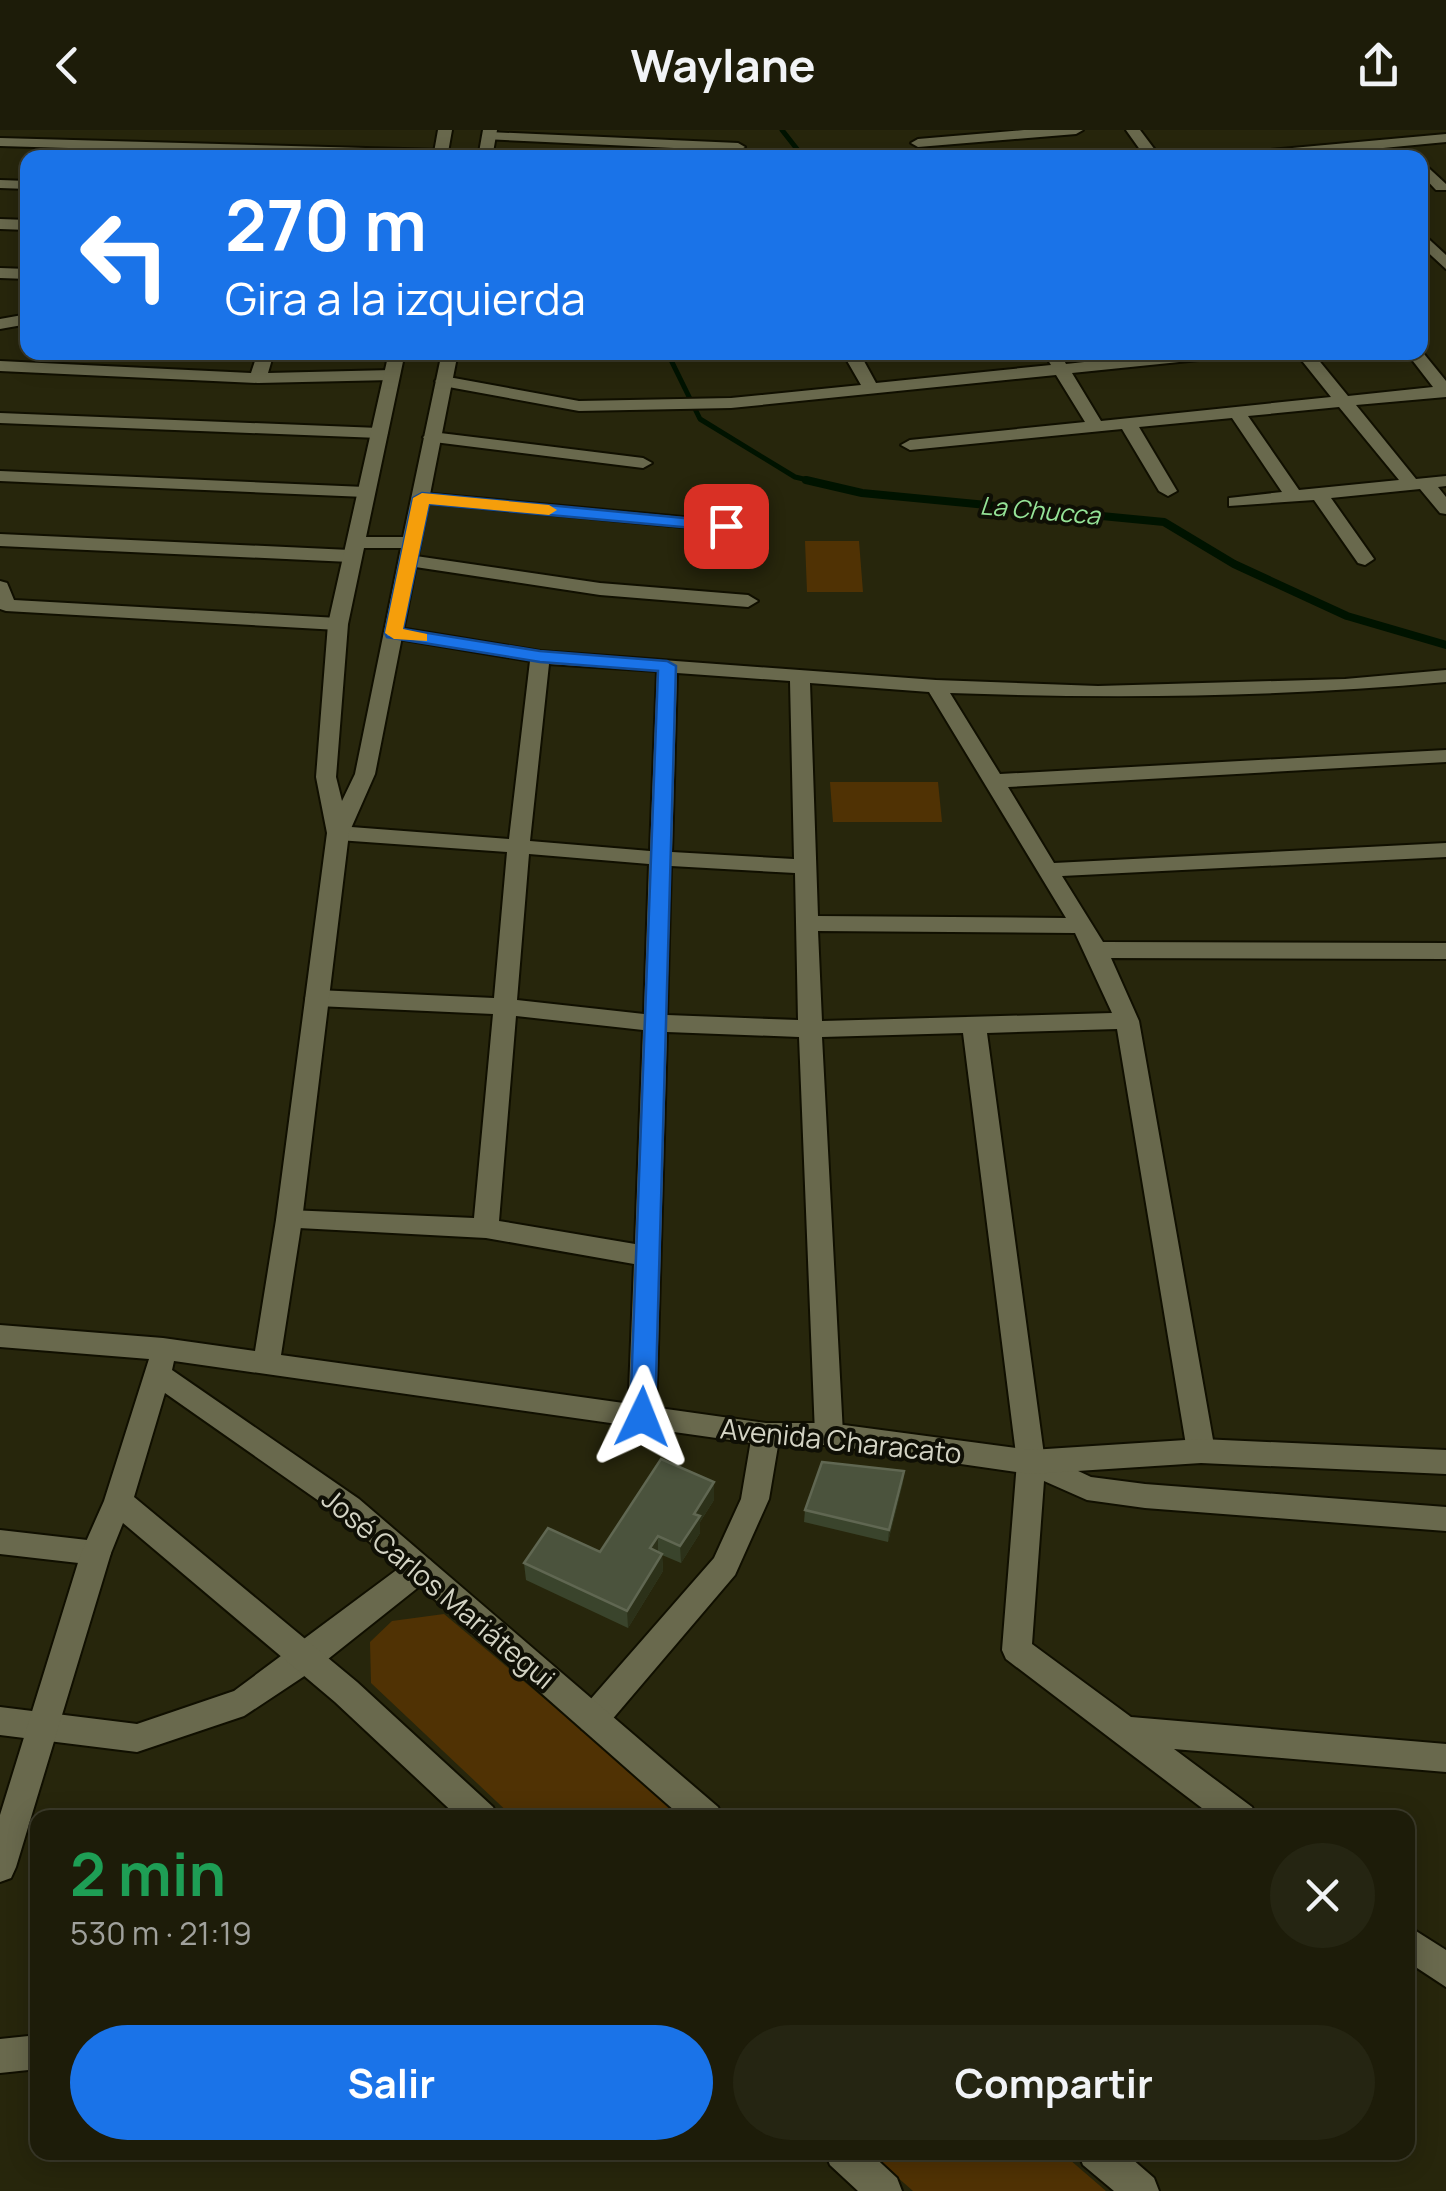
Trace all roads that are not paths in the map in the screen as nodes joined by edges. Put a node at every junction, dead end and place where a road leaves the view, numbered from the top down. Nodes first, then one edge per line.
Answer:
1 (530, 130) edge
2 (907, 130) edge
3 (1076, 130) edge
4 (489, 133) edge
5 (1394, 136) edge
6 (512, 137) junction
7 (1446, 138) edge
8 (0, 142) edge
9 (918, 143) junction
10 (738, 147) dead end
11 (164, 150) edge
12 (923, 150) edge
13 (1286, 150) edge
14 (1428, 245) edge
15 (1446, 264) edge
16 (86, 360) edge
17 (264, 360) edge
18 (395, 360) edge
19 (448, 360) edge
20 (854, 360) edge
21 (1056, 360) edge
22 (1154, 360) edge
23 (1310, 360) edge
24 (1421, 360) edge
25 (0, 366) edge
26 (48, 368) junction
27 (1062, 370) junction
28 (392, 375) junction
29 (258, 378) junction
30 (443, 381) junction
31 (870, 388) junction
32 (1446, 391) edge
33 (1342, 399) junction
34 (1236, 410) junction
35 (0, 418) edge
36 (1127, 422) junction
37 (1095, 425) junction
38 (379, 433) junction
39 (432, 438) junction
40 (910, 445) dead end
41 (642, 463) dead end
42 (0, 476) edge
43 (1446, 481) edge
44 (1418, 484) junction
45 (365, 492) junction
46 (1168, 492) dead end
47 (1319, 494) junction
48 (1294, 496) junction
49 (422, 498) junction
50 (1235, 502) dead end
51 (1446, 510) edge
52 (726, 526) dead end
53 (0, 540) edge
54 (352, 549) junction
55 (411, 552) junction
56 (1366, 559) dead end
57 (0, 587) edge
58 (748, 601) dead end
59 (338, 624) junction
60 (394, 633) junction
61 (540, 657) junction
62 (667, 666) junction
63 (800, 676) junction
64 (1446, 676) edge
65 (936, 686) junction
66 (1446, 756) edge
67 (994, 780) junction
68 (338, 833) junction
69 (519, 844) junction
70 (1446, 850) edge
71 (660, 861) junction
72 (806, 868) junction
73 (1048, 870) junction
74 (807, 924) junction
75 (1082, 926) junction
76 (1096, 950) junction
77 (1446, 951) edge
78 (317, 998) junction
79 (505, 1007) junction
80 (1127, 1021) junction
81 (655, 1023) junction
82 (974, 1025) junction
83 (810, 1028) junction
84 (289, 1220) junction
85 (486, 1228) junction
86 (647, 1256) junction
87 (0, 1336) edge
88 (161, 1362) junction
89 (266, 1365) junction
90 (642, 1417) junction
91 (766, 1434) junction
92 (830, 1434) junction
93 (1201, 1451) junction
94 (1030, 1462) junction
95 (1446, 1462) edge
96 (118, 1501) junction
97 (1446, 1520) edge
98 (0, 1542) edge
99 (96, 1552) junction
100 (420, 1569) junction
101 (307, 1658) junction
102 (593, 1719) junction
103 (0, 1721) edge
104 (43, 1726) junction
105 (1124, 1730) junction
106 (1446, 1758) edge
107 (473, 1810) edge
108 (698, 1810) edge
109 (1230, 1810) edge
110 (0, 1867) edge
111 (1415, 1947) edge
112 (1446, 1971) edge
113 (30, 2053) edge
114 (0, 2056) edge
115 (851, 2160) edge
116 (1105, 2160) edge
117 (884, 2191) edge
118 (1141, 2191) edge

1 - 6 street
2 - 9 street
3 - 9 street
4 - 6 street
5 - 7 street
5 - 13 street
6 - 10 street
8 - 11 street
9 - 12 street
14 - 15 street
16 - 26 street
17 - 29 street
18 - 28 street
19 - 30 street
20 - 31 street
21 - 27 street
22 - 27 street
23 - 33 street
24 - 32 street
25 - 26 street
26 - 29 street
27 - 31 street
27 - 37 street
28 - 29 street
28 - 38 street
30 - 31 street
30 - 39 street
32 - 33 street
33 - 34 street
33 - 44 street
34 - 36 street
34 - 48 street
35 - 38 street
36 - 37 street
36 - 46 street
37 - 40 street
38 - 45 street
39 - 41 street
39 - 49 street
42 - 45 street
43 - 44 street
44 - 47 street
44 - 51 street
45 - 54 street
47 - 48 street
47 - 56 street
48 - 50 street
49 - 52 street
49 - 55 street
53 - 54 street
54 - 55 street
54 - 59 street
55 - 58 street
55 - 60 street
57 - 59 street
59 - 68 street
60 - 61 street
60 - 68 street
61 - 62 street
61 - 69 street
62 - 63 street
62 - 71 street
63 - 65 street
63 - 72 street
64 - 65 street
65 - 67 street
66 - 67 street
67 - 73 street
68 - 69 street
68 - 78 street
69 - 71 street
69 - 79 street
70 - 73 street
71 - 72 street
71 - 81 street
72 - 74 street
73 - 75 street
74 - 75 street
74 - 83 street
75 - 76 street
76 - 77 street
76 - 80 street
78 - 79 street
78 - 84 street
79 - 81 street
79 - 85 street
80 - 82 street
80 - 93 street
81 - 83 street
81 - 86 street
82 - 83 street
82 - 94 street
83 - 92 street
84 - 85 street
84 - 89 street
85 - 86 street
86 - 90 street
87 - 88 street, Avenida Characato
88 - 89 street, Avenida Characato
88 - 96 street
88 - 100 street, José Carlos Mariátegui
89 - 90 street, Avenida Characato
90 - 91 street, Avenida Characato
91 - 92 street, Avenida Characato
91 - 102 street
92 - 94 street, Avenida Characato
93 - 94 street, Avenida Characato
93 - 95 street, Avenida Characato
94 - 97 street
94 - 105 street
96 - 99 street
96 - 101 street
98 - 99 street
99 - 104 street
100 - 101 street
100 - 102 street, José Carlos Mariátegui
101 - 104 street
101 - 107 street
102 - 108 street, José Carlos Mariátegui
103 - 104 street
104 - 110 street
105 - 106 street
105 - 109 street
111 - 112 street
113 - 114 street
115 - 117 street
116 - 118 street

